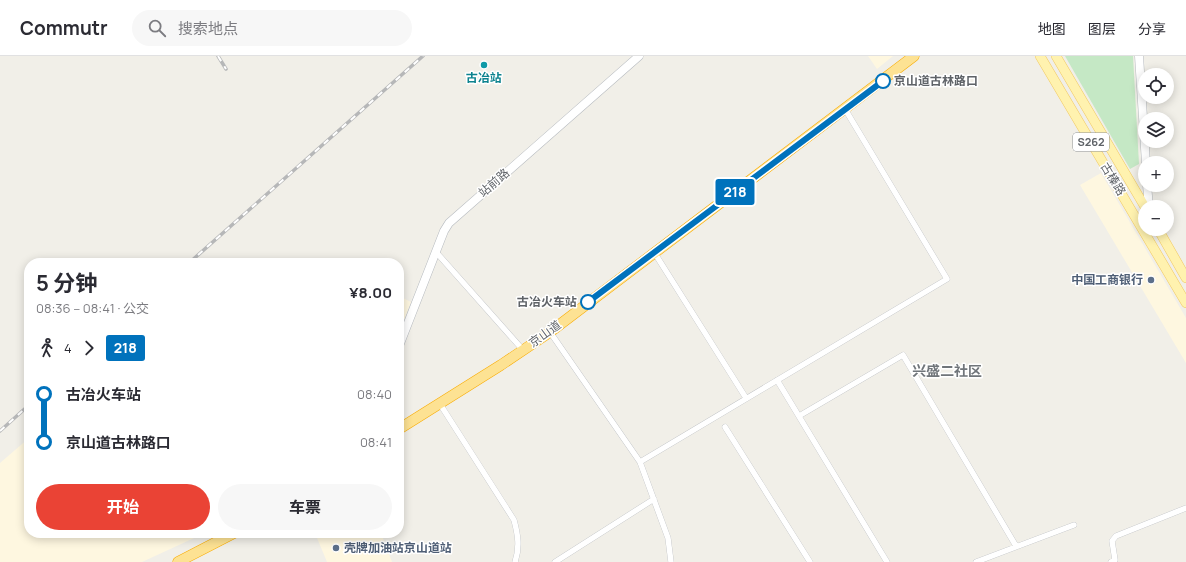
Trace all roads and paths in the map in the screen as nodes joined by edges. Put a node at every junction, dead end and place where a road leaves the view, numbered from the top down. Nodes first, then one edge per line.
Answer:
1 (639, 56) edge
2 (914, 56) edge
3 (1040, 56) edge
4 (1056, 56) edge
5 (1139, 56) edge
6 (846, 109) junction
7 (1146, 156) edge
8 (1141, 200) edge
9 (1138, 215) edge
10 (1150, 236) edge
11 (1162, 236) edge
12 (436, 252) junction
13 (654, 252) junction
14 (1186, 278) edge
15 (1186, 303) edge
16 (550, 332) junction
17 (404, 333) edge
18 (523, 350) junction
19 (777, 380) junction
20 (746, 398) junction
21 (440, 404) junction
22 (799, 416) junction
23 (404, 426) edge
24 (725, 427) dead end
25 (640, 462) junction
26 (654, 499) junction
27 (1186, 508) edge
28 (1074, 525) dead end
29 (225, 538) edge
30 (1016, 546) junction
31 (181, 561) edge
32 (514, 562) edge
33 (555, 562) edge
34 (671, 562) edge
35 (810, 562) edge
36 (887, 562) edge
37 (976, 562) edge
38 (1111, 562) edge

1 - 12 street, 站前路
2 - 6 highway, 京山道
3 - 9 main road, 古榛路 / S262
4 - 8 main road, 古榛路 / S262
5 - 7 street
6 - 13 highway, 京山道
6 - 19 street
10 - 15 main road, 古榛路 / S262
11 - 14 main road
12 - 17 street, 站前路
12 - 18 street
13 - 16 highway, 京山道
13 - 20 street
16 - 18 highway, 京山道
16 - 25 street
18 - 21 highway, 京山道
19 - 20 street
19 - 22 street
20 - 25 street
21 - 23 highway, 京山道
21 - 32 street
22 - 30 street
22 - 36 street
24 - 35 street
25 - 26 street
26 - 33 street
26 - 34 street
27 - 38 street
28 - 30 street
29 - 31 highway
30 - 37 street

